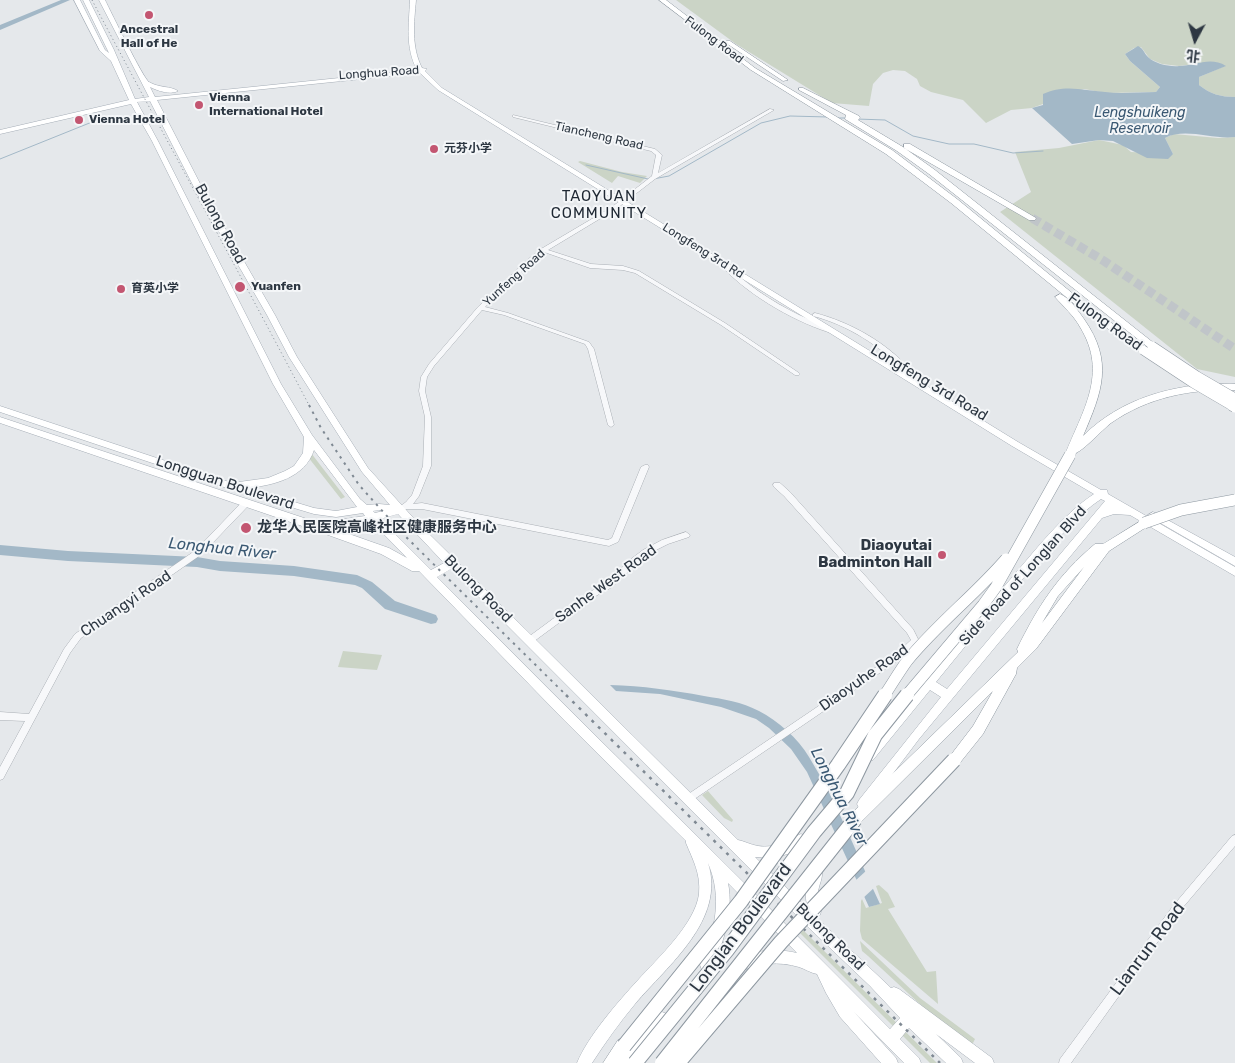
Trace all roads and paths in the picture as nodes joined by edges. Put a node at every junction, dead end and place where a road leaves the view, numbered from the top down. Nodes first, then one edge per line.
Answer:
1 (77, 0) edge
2 (86, 0) edge
3 (102, 0) edge
4 (413, 0) edge
5 (418, 0) edge
6 (662, 0) edge
7 (672, 0) edge
8 (413, 58) junction
9 (114, 60) junction
10 (422, 70) junction
11 (395, 73) junction
12 (427, 79) junction
13 (144, 82) junction
14 (126, 87) junction
15 (798, 87) junction
16 (182, 93) junction
17 (151, 96) junction
18 (133, 100) junction
19 (116, 102) junction
20 (106, 107) junction
21 (138, 110) junction
22 (159, 110) junction
23 (772, 110) dead end
24 (515, 116) dead end
25 (0, 131) edge
26 (170, 134) junction
27 (156, 135) junction
28 (653, 178) junction
29 (942, 192) junction
30 (624, 200) junction
31 (1032, 218) tunnel mouth
32 (674, 231) junction
33 (544, 250) junction
34 (480, 308) junction
35 (835, 333) joint
36 (1148, 348) junction
37 (797, 374) dead end
38 (1235, 387) edge
39 (1235, 398) edge
40 (1235, 407) edge
41 (0, 409) edge
42 (0, 420) edge
43 (611, 425) dead end
44 (309, 437) junction
45 (1070, 455) junction
46 (645, 467) dead end
47 (1071, 476) junction
48 (227, 485) junction
49 (776, 485) dead end
50 (1107, 494) junction
51 (1235, 500) edge
52 (246, 503) junction
53 (1084, 506) junction
54 (363, 509) junction
55 (399, 510) junction
56 (1100, 515) junction
57 (372, 518) junction
58 (1142, 519) junction
59 (309, 524) junction
60 (686, 535) dead end
61 (1022, 541) junction
62 (1235, 562) edge
63 (452, 563) junction
64 (1235, 572) edge
65 (430, 576) junction
66 (530, 640) junction
67 (929, 684) junction
68 (949, 696) junction
69 (0, 716) edge
70 (31, 718) junction
71 (0, 776) edge
72 (843, 792) junction
73 (690, 798) junction
74 (854, 819) junction
75 (683, 830) junction
76 (804, 836) junction
77 (1235, 839) edge
78 (732, 841) junction
79 (824, 853) junction
80 (709, 855) junction
81 (770, 880) junction
82 (789, 898) junction
83 (755, 902) junction
84 (773, 920) junction
85 (829, 938) junction
86 (707, 965) junction
87 (733, 970) junction
88 (824, 972) junction
89 (875, 980) junction
90 (909, 1018) junction
91 (891, 1039) junction
92 (584, 1063) edge
93 (611, 1063) edge
94 (625, 1063) edge
95 (635, 1063) edge
96 (657, 1063) edge
97 (662, 1063) edge
98 (678, 1063) edge
99 (891, 1063) edge
100 (914, 1063) edge
101 (956, 1063) edge
102 (987, 1063) edge
103 (1064, 1063) edge

1 - 9 main road
2 - 9 main road, Bulong Road
3 - 13 main road, Bulong Road
4 - 8 main road
5 - 10 main road
6 - 29 highway, Fulong Road
7 - 15 highway, Fulong Road
8 - 10 main road
8 - 11 main road
9 - 14 main road, Bulong Road
10 - 11 main road, Longhua Road
10 - 12 main road
10 - 30 main road
11 - 12 main road
11 - 16 main road, Longhua Road
12 - 30 main road
13 - 16 main road
13 - 17 main road, Bulong Road
14 - 18 main road, Bulong Road
14 - 19 main road
15 - 31 highway
15 - 36 highway, Fulong Road
16 - 17 main road, Longhua Road
16 - 22 main road
17 - 18 main road, Longhua Road
17 - 22 main road, Bulong Road
18 - 19 main road, Longhua Road
18 - 20 main road, Longhua Road
18 - 21 main road, Bulong Road
18 - 27 main road
19 - 25 main road, Longhua Road
20 - 21 main road
20 - 25 main road, Longhua Road
21 - 27 main road, Bulong Road
22 - 26 main road, Bulong Road
23 - 28 street, Yunfeng Road
24 - 28 street, Tiancheng Road
26 - 27 main road
26 - 55 main road, Bulong Road
27 - 44 main road, Bulong Road
28 - 30 street, Yunfeng Road
29 - 36 highway, Fulong Road
29 - 45 highway
30 - 32 main road, Longfeng 3rd Road
30 - 33 street, Yunfeng Road
32 - 35 main road, Longfeng 3rd Rd
32 - 50 main road, Longfeng 3rd Road
33 - 34 street, Yunfeng Road
33 - 37 street
34 - 43 street
34 - 55 street, Yunfeng Road
35 - 47 main road, Longfeng 3rd Road
36 - 39 highway, Fulong Road, bridge
36 - 40 highway, Fulong Road, bridge
38 - 45 highway
41 - 48 main road, Longguan Boulevard
42 - 52 main road, Longguan Boulevard
44 - 48 main road
44 - 54 main road, Bulong Road
45 - 61 highway, bridge
46 - 55 street
47 - 50 main road, Longfeng 3rd Road
47 - 53 main road
48 - 54 main road, Longguan Boulevard
49 - 73 street, Diaoyuhe Road
50 - 53 main road, Side Road of Longlan Blvd
50 - 56 main road, Side Road of Longlan Blvd
50 - 58 main road, Longfeng 3rd Road
50 - 62 main road, Longfeng 3rd Road
51 - 58 highway, bridge
52 - 59 main road, Longguan Boulevard
52 - 70 street, Chuangyi Road
53 - 67 main road, Side Road of Longlan Blvd
54 - 55 main road, Longguan Boulevard
54 - 57 main road, Bulong Road
55 - 57 main road, Longguan Boulevard
55 - 63 main road, Bulong Road
56 - 58 main road
56 - 68 main road, Side Road of Longlan Blvd
57 - 59 main road, Longguan Boulevard
57 - 65 main road, Bulong Road
58 - 64 main road, Longfeng 3rd Road
58 - 74 highway, Longlan Boulevard
58 - 98 highway, bridge
59 - 65 main road
60 - 66 street, Sanhe West Road
61 - 72 highway, Longlan Boulevard, bridge
61 - 93 highway, bridge
63 - 65 main road
63 - 66 main road, Bulong Road
65 - 75 main road, Bulong Road
66 - 73 main road, Bulong Road
67 - 68 main road
67 - 72 main road, Side Road of Longlan Blvd
68 - 74 main road, Side Road of Longlan Blvd
69 - 70 street
70 - 71 street, Chuangyi Road
72 - 76 main road, Side Road of Longlan Blvd
72 - 95 highway, Longlan Boulevard, bridge
73 - 78 main road, Bulong Road
74 - 79 main road, Side Road of Longlan Blvd, bridge
74 - 97 highway, Longlan Boulevard, bridge
75 - 80 main road, Bulong Road
75 - 92 main road
76 - 78 main road
76 - 81 main road, Side Road of Longlan Blvd
77 - 103 street, Lianrun Road
78 - 81 main road, Bulong Road
79 - 82 main road, Side Road of Longlan Blvd
79 - 85 main road
80 - 83 main road, Bulong Road
80 - 86 main road
81 - 82 main road, Bulong Road
81 - 83 main road, Side Road of Longlan Blvd
82 - 84 main road, Side Road of Longlan Blvd
82 - 85 main road, Bulong Road
83 - 84 main road, Bulong Road
83 - 86 main road, Side Road of Longlan Blvd
84 - 87 main road, Side Road of Longlan Blvd
84 - 88 main road, Bulong Road
85 - 89 main road, Bulong Road
86 - 94 main road
87 - 88 main road
87 - 96 main road, Side Road of Longlan Blvd
88 - 91 main road, Bulong Road
88 - 99 main road
89 - 90 main road, Bulong Road
89 - 102 main road
90 - 91 main road
90 - 101 main road, Bulong Road
91 - 100 main road, Bulong Road

